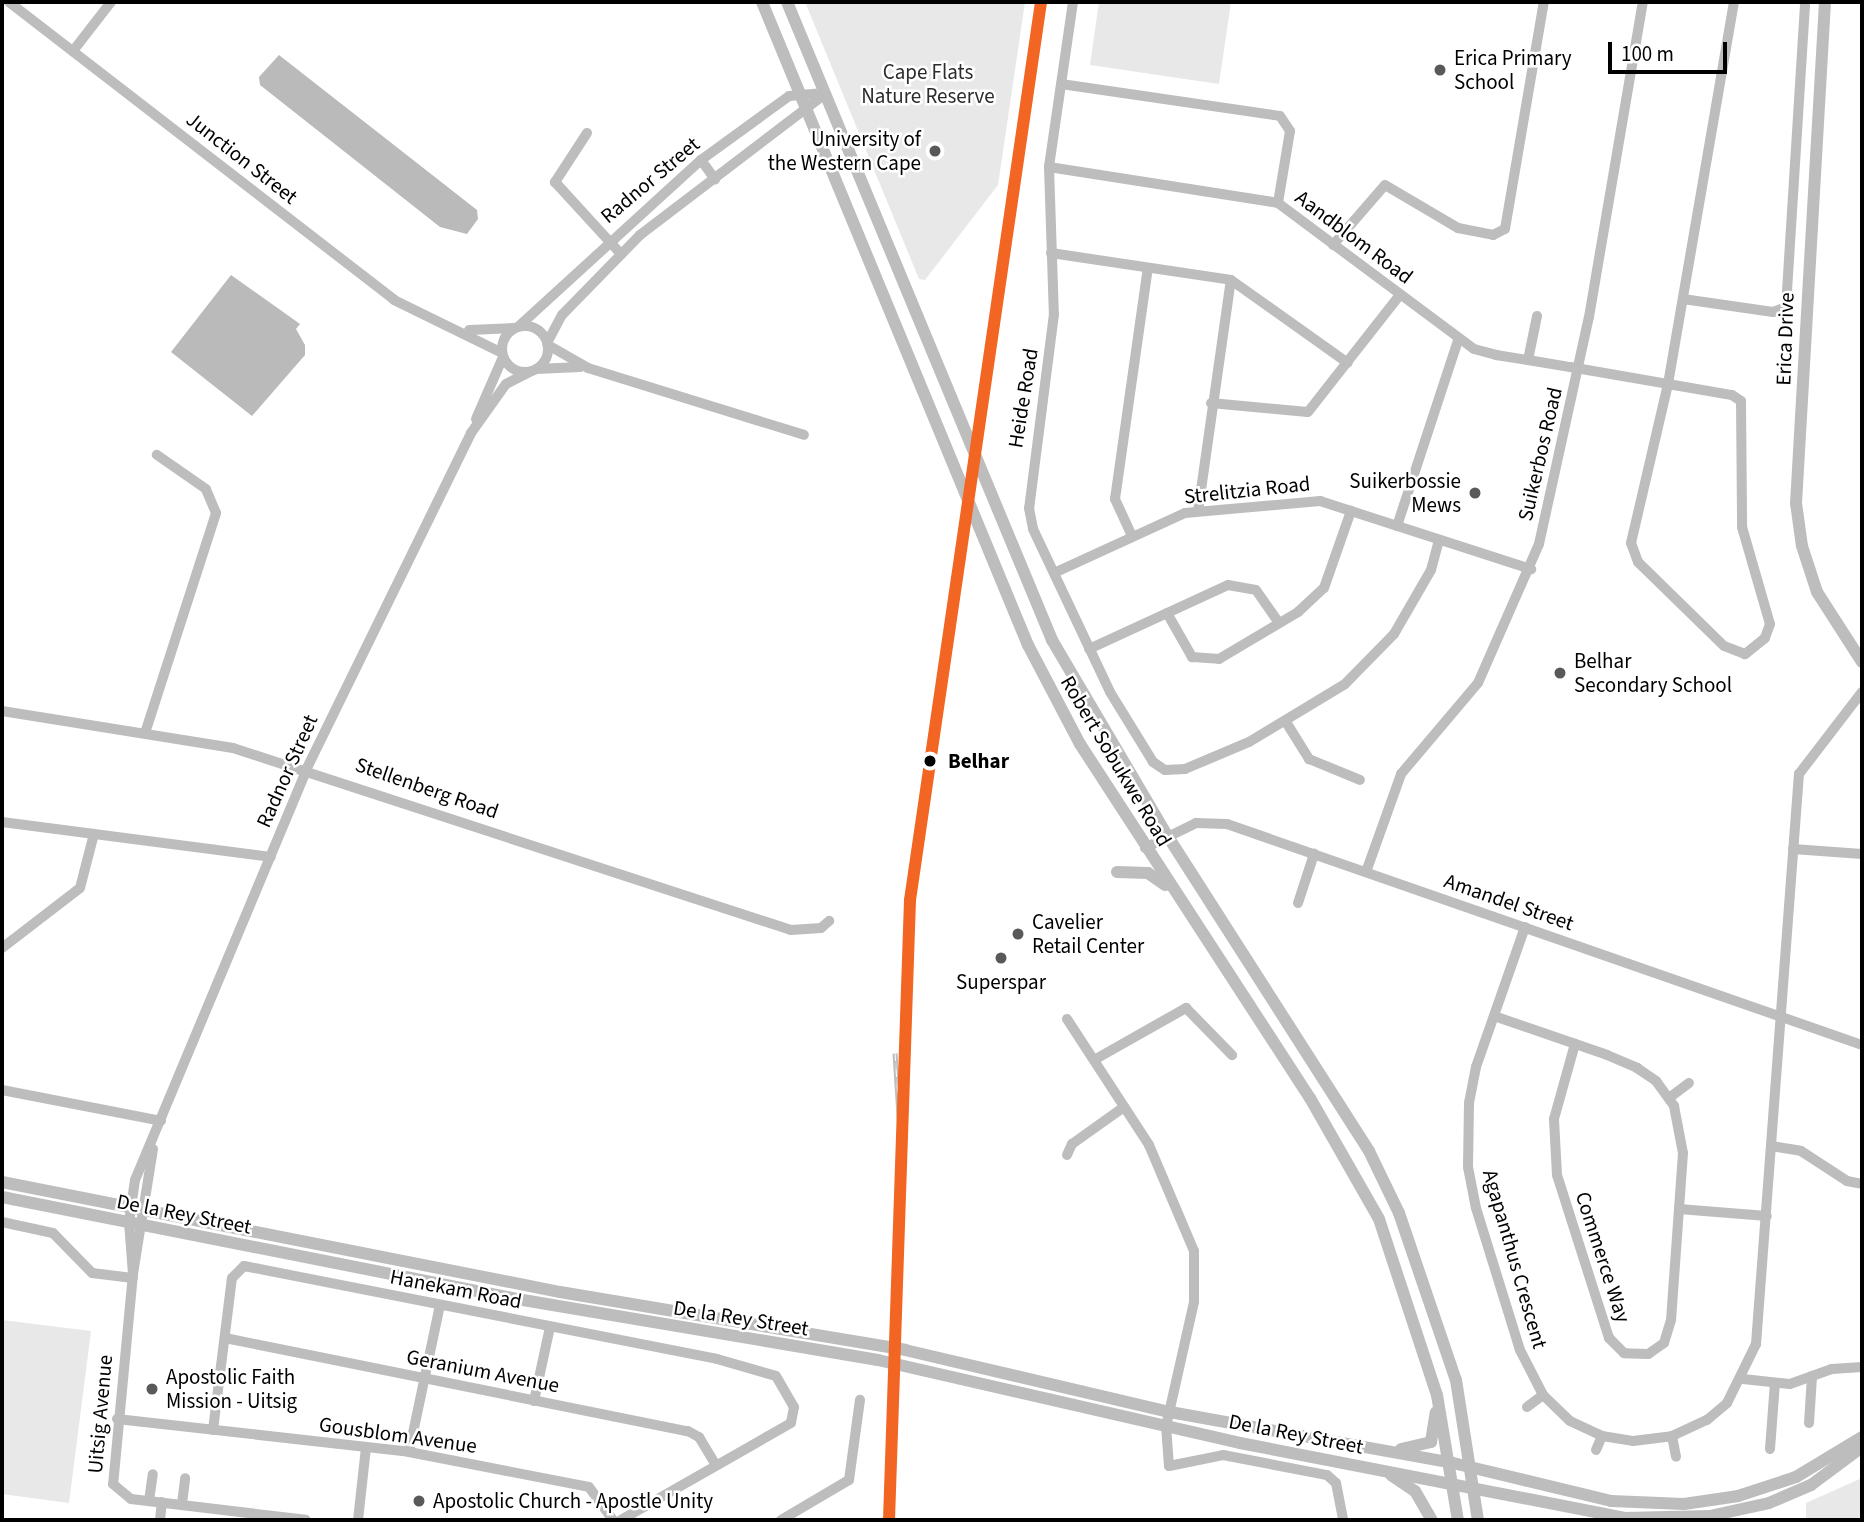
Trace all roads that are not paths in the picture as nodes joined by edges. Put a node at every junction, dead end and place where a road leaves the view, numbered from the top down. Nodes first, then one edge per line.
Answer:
1 (9, 2) edge
2 (111, 2) edge
3 (762, 2) edge
4 (787, 2) edge
5 (1073, 2) edge
6 (1544, 2) edge
7 (1643, 2) edge
8 (1734, 2) edge
9 (1805, 2) edge
10 (1825, 2) edge
11 (72, 51) junction
12 (1061, 84) junction
13 (799, 93) junction
14 (825, 93) junction
15 (807, 112) junction
16 (587, 133) dead end
17 (701, 160) junction
18 (1049, 167) junction
19 (715, 179) junction
20 (1279, 203) junction
21 (608, 240) junction
22 (1333, 245) junction
23 (1051, 253) junction
24 (621, 254) junction
25 (1148, 268) junction
26 (1231, 280) junction
27 (1399, 296) junction
28 (1683, 299) junction
29 (1537, 316) dead end
30 (517, 327) junction
31 (461, 329) junction
32 (1458, 340) junction
33 (547, 344) junction
34 (503, 355) junction
35 (1528, 360) junction
36 (1348, 363) junction
37 (588, 368) junction
38 (1580, 369) junction
39 (532, 371) junction
40 (1668, 384) junction
41 (1211, 403) junction
42 (471, 433) junction
43 (804, 435) dead end
44 (157, 455) dead end
45 (1198, 511) junction
46 (1351, 511) junction
47 (1396, 526) junction
48 (1132, 537) junction
49 (1439, 540) junction
50 (1531, 569) junction
51 (1054, 573) junction
52 (1167, 613) junction
53 (1279, 623) junction
54 (1089, 649) junction
55 (1862, 662) edge
56 (1862, 692) edge
57 (2, 711) edge
58 (1286, 722) junction
59 (146, 730) junction
60 (307, 768) junction
61 (1360, 780) dead end
62 (2, 822) edge
63 (94, 834) junction
64 (1167, 835) junction
65 (1145, 848) junction
66 (1793, 849) junction
67 (1314, 854) junction
68 (1862, 854) edge
69 (271, 857) junction
70 (1117, 872) dead end
71 (1366, 872) junction
72 (1177, 897) junction
73 (1298, 903) dead end
74 (829, 922) dead end
75 (1525, 927) junction
76 (2, 948) edge
77 (1494, 1016) junction
78 (1779, 1016) junction
79 (1067, 1019) dead end
80 (1575, 1044) junction
81 (1862, 1045) edge
82 (1232, 1055) dead end
83 (1094, 1060) junction
84 (1689, 1083) dead end
85 (2, 1090) edge
86 (1669, 1098) junction
87 (1124, 1107) junction
88 (161, 1121) junction
89 (156, 1133) junction
90 (1771, 1146) junction
91 (1067, 1155) dead end
92 (2, 1182) edge
93 (1862, 1184) edge
94 (2, 1197) edge
95 (129, 1208) junction
96 (1679, 1209) junction
97 (144, 1211) junction
98 (1767, 1216) junction
99 (2, 1222) edge
100 (129, 1222) junction
101 (143, 1225) junction
102 (133, 1276) junction
103 (440, 1305) junction
104 (550, 1327) junction
105 (225, 1338) junction
106 (1862, 1367) edge
107 (1812, 1376) junction
108 (424, 1379) junction
109 (1743, 1379) junction
110 (1775, 1383) junction
111 (1437, 1395) junction
112 (1544, 1395) junction
113 (860, 1400) dead end
114 (534, 1401) junction
115 (1527, 1407) dead end
116 (1170, 1412) junction
117 (117, 1419) junction
118 (1809, 1423) dead end
119 (1166, 1426) junction
120 (213, 1430) junction
121 (1602, 1436) junction
122 (1672, 1436) junction
123 (1862, 1437) edge
124 (1862, 1447) edge
125 (366, 1448) junction
126 (1770, 1449) dead end
127 (1596, 1450) dead end
128 (409, 1452) junction
129 (1387, 1452) junction
130 (1676, 1457) dead end
131 (1449, 1462) junction
132 (716, 1465) junction
133 (1469, 1466) junction
134 (1385, 1471) junction
135 (153, 1474) dead end
136 (185, 1478) dead end
137 (1452, 1482) junction
138 (1471, 1486) junction
139 (149, 1501) junction
140 (162, 1502) junction
141 (183, 1504) junction
142 (246, 1517) edge
143 (788, 1519) edge
144 (160, 1520) edge
145 (306, 1520) edge
146 (358, 1520) edge
147 (613, 1520) edge
148 (621, 1520) edge
149 (1343, 1520) edge
150 (1432, 1520) edge
151 (1458, 1520) edge
152 (1478, 1520) edge

1 - 11 street, Junction Street
2 - 11 street
3 - 13 main road, Robert Sobukwe Road
4 - 14 main road, Robert Sobukwe Road
5 - 12 street, Heide Road
6 - 22 street
7 - 38 street, Suikerbos Road
8 - 28 street
9 - 28 street
10 - 55 main road, Erica Drive
11 - 31 street, Junction Street
12 - 18 street, Heide Road
12 - 20 street
13 - 14 street
13 - 15 main road, Robert Sobukwe Road
13 - 17 street, Radnor Street
14 - 15 street, Radnor Street
14 - 64 main road, Robert Sobukwe Road
15 - 19 street, Radnor Street
15 - 65 main road, Robert Sobukwe Road
16 - 21 street
17 - 19 street
17 - 21 street, Radnor Street
18 - 20 street, Aandblom Road
18 - 23 street, Heide Road
19 - 24 street, Radnor Street
20 - 22 street, Aandblom Road
21 - 24 street
21 - 30 street, Radnor Street
22 - 27 street, Aandblom Road
23 - 25 street
23 - 51 street, Heide Road
24 - 33 street, Radnor Street
25 - 26 street
25 - 48 street
26 - 36 street
26 - 41 street
27 - 32 street, Aandblom Road
27 - 36 street
28 - 40 street
29 - 35 street
30 - 31 street, Junction Street
30 - 33 street
30 - 34 street
31 - 34 street, Junction Street
32 - 35 street, Aandblom Road
32 - 47 street
33 - 37 street
33 - 39 street
34 - 39 street
34 - 42 street, Radnor Street
35 - 38 street, Aandblom Road
36 - 41 street
37 - 39 street
37 - 43 street
38 - 40 street, Aandblom Road
38 - 50 street, Suikerbos Road
39 - 42 street, Radnor Street
40 - 40 street
41 - 45 street
42 - 60 street, Radnor Street
44 - 59 street
45 - 46 street, Strelitzia Road
45 - 48 street, Strelitzia Road
46 - 47 street, Strelitzia Road
46 - 53 street
47 - 49 street, Strelitzia Road
48 - 51 street, Strelitzia Road
49 - 50 street, Strelitzia Road
49 - 58 street
50 - 71 street, Suikerbos Road
51 - 54 street, Heide Road
52 - 53 street
52 - 53 street
52 - 54 street
54 - 58 street, Heide Road
56 - 66 street, Agapanthus Crescent
57 - 59 street, Stellenberg Road
58 - 61 street
59 - 60 street, Stellenberg Road
60 - 69 street, Radnor Street
60 - 74 street, Stellenberg Road
62 - 63 street
63 - 69 street
63 - 76 street
64 - 65 street, Amandel Street
64 - 67 street, Amandel Street
64 - 133 main road, Robert Sobukwe Road
65 - 72 main road, Robert Sobukwe Road
66 - 68 street
66 - 78 street, Agapanthus Crescent
67 - 71 street, Amandel Street
67 - 73 street
69 - 88 street, Radnor Street
70 - 72 main road
71 - 75 street, Amandel Street
72 - 111 main road, Robert Sobukwe Road
75 - 77 street, Agapanthus Crescent
75 - 78 street, Amandel Street
77 - 80 street, Commerce Way
77 - 112 street, Agapanthus Crescent
78 - 81 street, Amandel Street
78 - 90 street, Agapanthus Crescent
79 - 83 street
80 - 86 street, Commerce Way
80 - 96 street, Commerce Way
82 - 83 street
83 - 87 street
84 - 86 street
85 - 88 street
86 - 96 street, Commerce Way
87 - 91 street
87 - 116 street
88 - 89 street, Radnor Street
89 - 95 street, Radnor Street
89 - 97 street, Radnor Street
90 - 93 street
90 - 98 street, Agapanthus Crescent
92 - 95 main road, De la Rey Street
94 - 100 main road, De la Rey Street
95 - 97 main road, De la Rey Street
95 - 100 street, Radnor Street
96 - 98 street
97 - 101 street, Radnor Street
97 - 116 main road, De la Rey Street
98 - 109 street, Agapanthus Crescent
99 - 102 street
100 - 101 main road, De la Rey Street
100 - 102 street, Uitsig Avenue
101 - 102 street, Uitsig Avenue
101 - 119 main road, De la Rey Street
102 - 117 street, Uitsig Avenue
103 - 104 street, Hanekam Road
103 - 105 street, Hanekam Road
103 - 108 street
104 - 114 street
104 - 132 street, Hanekam Road
105 - 108 street, Geranium Avenue
105 - 120 street, Hanekam Road
106 - 107 street
107 - 110 street
107 - 118 street
108 - 114 street, Geranium Avenue
108 - 128 street
109 - 110 street
109 - 122 street, Agapanthus Crescent
110 - 126 street
111 - 129 main road
111 - 131 main road, Robert Sobukwe Road
112 - 115 street
112 - 121 street, Agapanthus Crescent
113 - 143 street
114 - 132 street, Geranium Avenue
116 - 119 street
116 - 129 main road, De la Rey Street
117 - 120 street, Gousblom Avenue
117 - 139 street, Uitsig Avenue
119 - 134 main road, De la Rey Street
119 - 149 street
120 - 125 street, Gousblom Avenue
121 - 122 street, Agapanthus Crescent
121 - 127 street
122 - 130 street
123 - 133 main road, De la Rey Street
124 - 138 main road, De la Rey Street
125 - 128 street, Gousblom Avenue
125 - 146 street
128 - 147 street, Gousblom Avenue
129 - 131 main road, De la Rey Street
131 - 133 main road, De la Rey Street
131 - 137 main road, Robert Sobukwe Road
132 - 148 street
133 - 138 main road, Robert Sobukwe Road
134 - 137 main road, De la Rey Street
134 - 150 main road
135 - 139 street
136 - 141 street
137 - 138 main road, De la Rey Street
137 - 151 main road, Robert Sobukwe Road
138 - 152 main road, Robert Sobukwe Road
139 - 140 street, Uitsig Avenue
140 - 141 street, Uitsig Avenue
140 - 144 street
141 - 142 street, Uitsig Avenue
142 - 145 street, Uitsig Avenue

